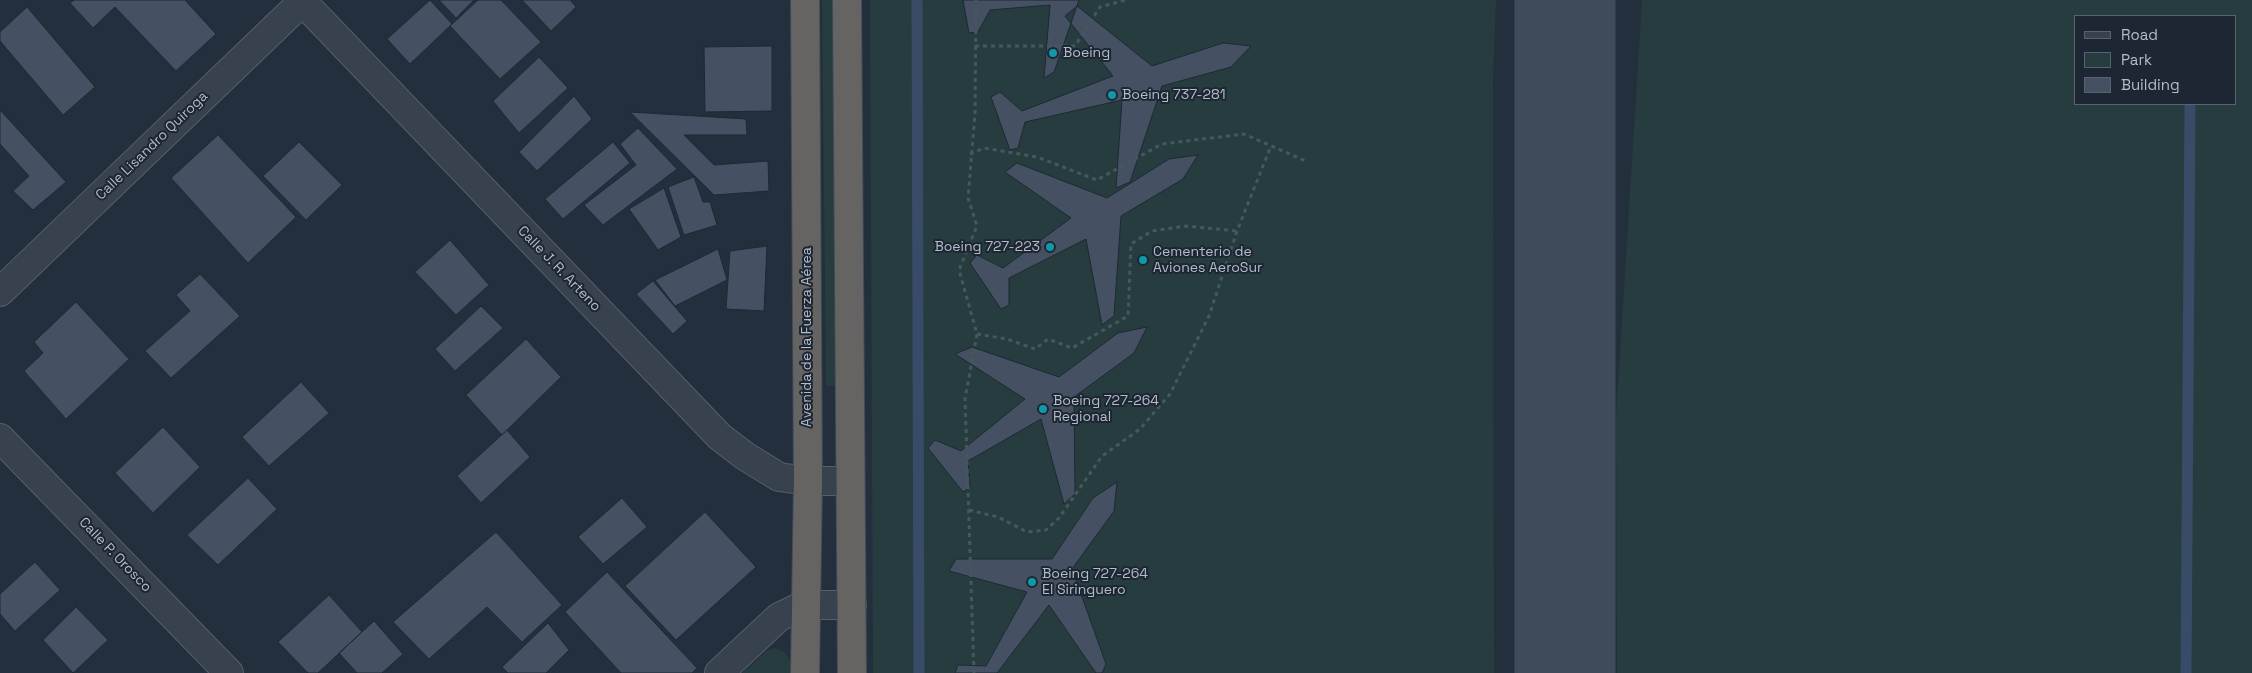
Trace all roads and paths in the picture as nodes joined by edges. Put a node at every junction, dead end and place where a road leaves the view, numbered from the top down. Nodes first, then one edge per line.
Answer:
1 (302, 0) edge
2 (805, 0) edge
3 (847, 0) edge
4 (976, 0) edge
5 (1126, 0) edge
6 (975, 46) junction
7 (1271, 146) junction
8 (970, 154) junction
9 (1308, 162) dead end
10 (1237, 231) junction
11 (0, 292) edge
12 (977, 334) junction
13 (0, 438) edge
14 (808, 481) junction
15 (849, 481) junction
16 (969, 510) junction
17 (852, 605) junction
18 (804, 606) junction
19 (229, 673) edge
20 (719, 673) edge
21 (805, 673) edge
22 (852, 673) edge
23 (974, 673) edge

1 - 11 street, Calle Lisandro Quiroga
1 - 14 street, Calle J. R. Arteno
2 - 14 highway, Avenida de la Fuerza Aérea
3 - 15 highway
4 - 6 path
5 - 6 path
6 - 8 path
7 - 8 path
7 - 9 path
7 - 10 path
8 - 12 path
10 - 12 path
10 - 16 path
12 - 16 path
13 - 19 street, Calle P. Orosco
14 - 15 street, Calle J. R. Arteno
14 - 18 highway, Avenida de la Fuerza Aérea
15 - 17 highway
16 - 23 path
17 - 18 street
17 - 22 highway
18 - 20 street
18 - 21 highway, Avenida de la Fuerza Aérea

